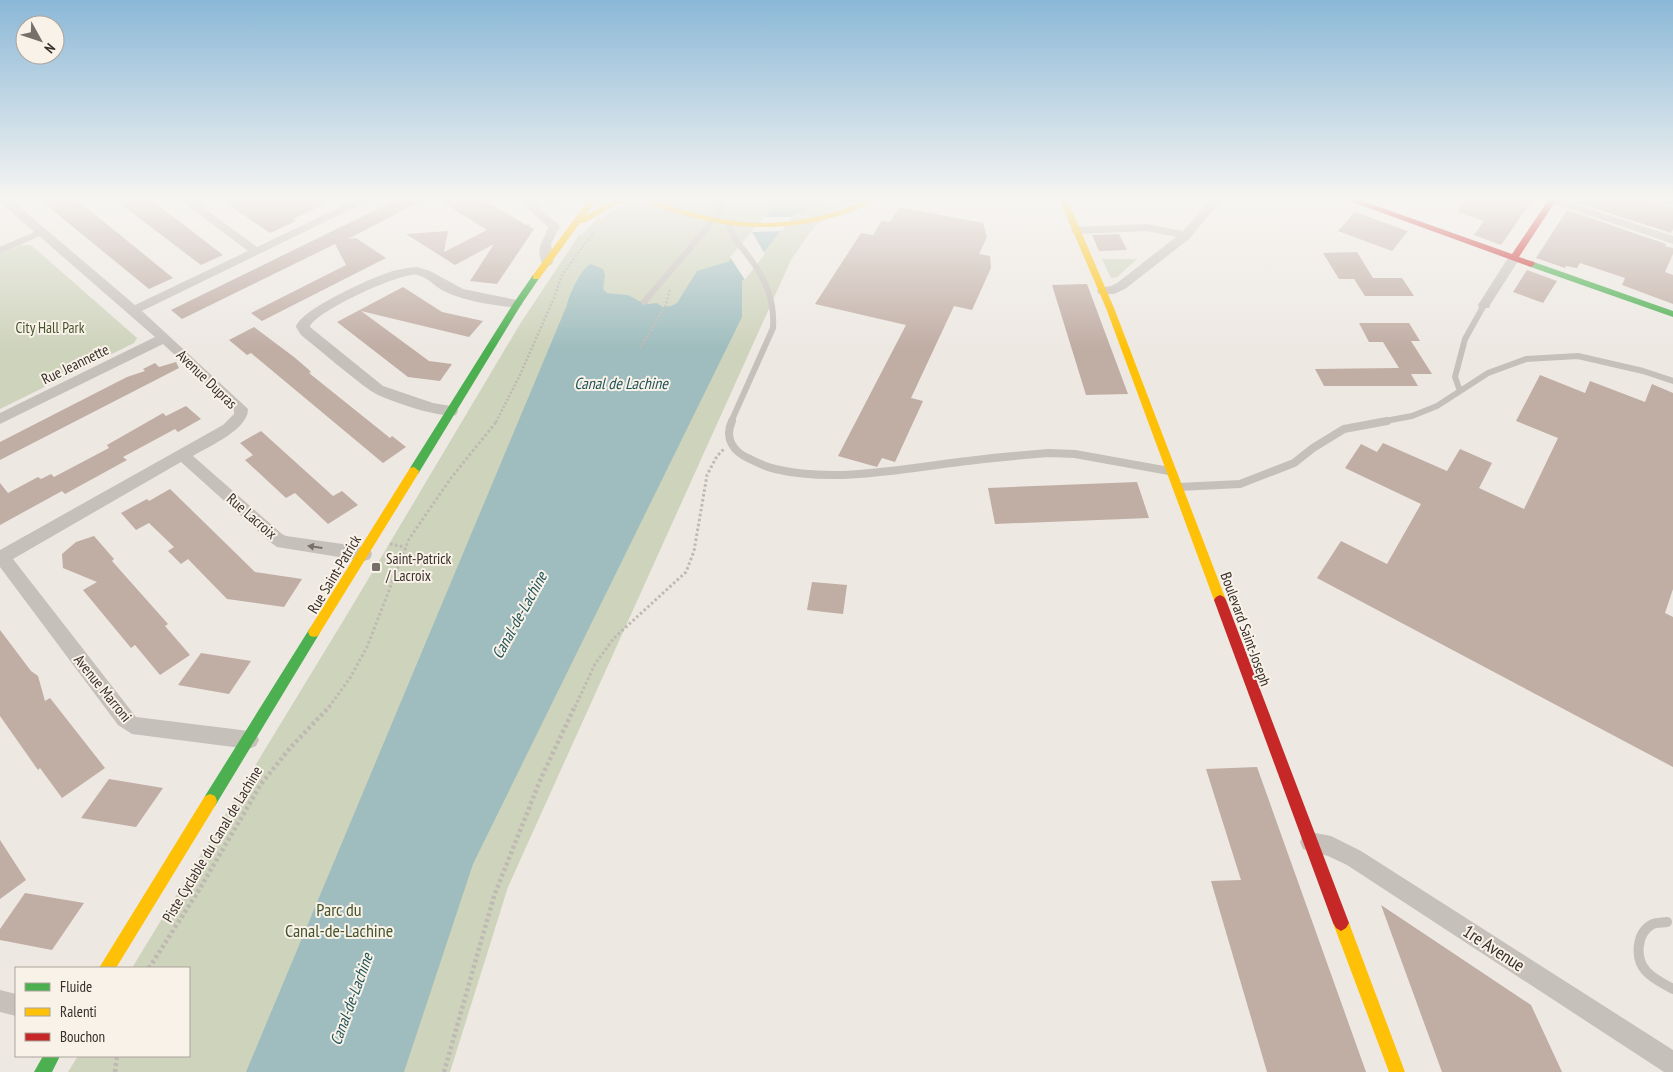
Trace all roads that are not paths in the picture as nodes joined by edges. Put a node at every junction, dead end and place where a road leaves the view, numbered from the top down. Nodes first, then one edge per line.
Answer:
1 (62, 249) edge
2 (253, 249) edge
3 (263, 249) edge
4 (545, 249) edge
5 (555, 249) edge
6 (689, 249) edge
7 (743, 249) edge
8 (1086, 249) edge
9 (1168, 249) edge
10 (1489, 249) edge
11 (1520, 249) edge
12 (257, 252) junction
13 (1514, 258) junction
14 (546, 262) junction
15 (1103, 291) junction
16 (644, 302) dead end
17 (517, 304) junction
18 (1484, 305) joint
19 (134, 310) junction
20 (1673, 314) edge
21 (164, 338) junction
22 (1673, 380) edge
23 (1460, 391) junction
24 (451, 410) junction
25 (0, 420) edge
26 (183, 455) junction
27 (1171, 471) junction
28 (1177, 487) junction
29 (364, 554) junction
30 (1, 557) edge
31 (249, 740) junction
32 (1310, 842) junction
33 (1667, 922) dead end
34 (108, 967) edge
35 (1673, 989) edge
36 (0, 1001) edge
37 (15, 1004) edge
38 (51, 1057) edge
39 (1673, 1064) edge
40 (42, 1072) edge
41 (1397, 1072) edge

1 - 19 street, Avenue Dupras
2 - 12 street
3 - 12 street
4 - 14 street
5 - 14 street, Rue Saint-Patrick
6 - 16 lane
7 - 27 lane
8 - 15 street, Boulevard Saint-Joseph
9 - 15 street
10 - 13 street
11 - 13 street
12 - 19 street
13 - 18 street
13 - 20 street
14 - 17 street, Rue Saint-Patrick
15 - 27 street, Boulevard Saint-Joseph
17 - 24 street, Rue Saint-Patrick
17 - 24 street
18 - 23 lane
19 - 21 street, Avenue Dupras
21 - 25 street, Rue Jeannette
21 - 26 street, Avenue Dupras
22 - 23 lane
23 - 28 lane
24 - 29 street, Rue Saint-Patrick
29 -> 26 street, Rue Lacroix
26 - 30 street, Avenue Dupras
27 - 28 street, Boulevard Saint-Joseph
28 - 32 street, Boulevard Saint-Joseph
29 - 31 street, Rue Saint-Patrick
30 - 31 street, Avenue Marroni
31 - 34 street, Rue Saint-Patrick
32 - 39 street, 1re Avenue
32 - 41 street, Boulevard Saint-Joseph
33 - 35 lane
36 - 37 street
38 - 40 street

